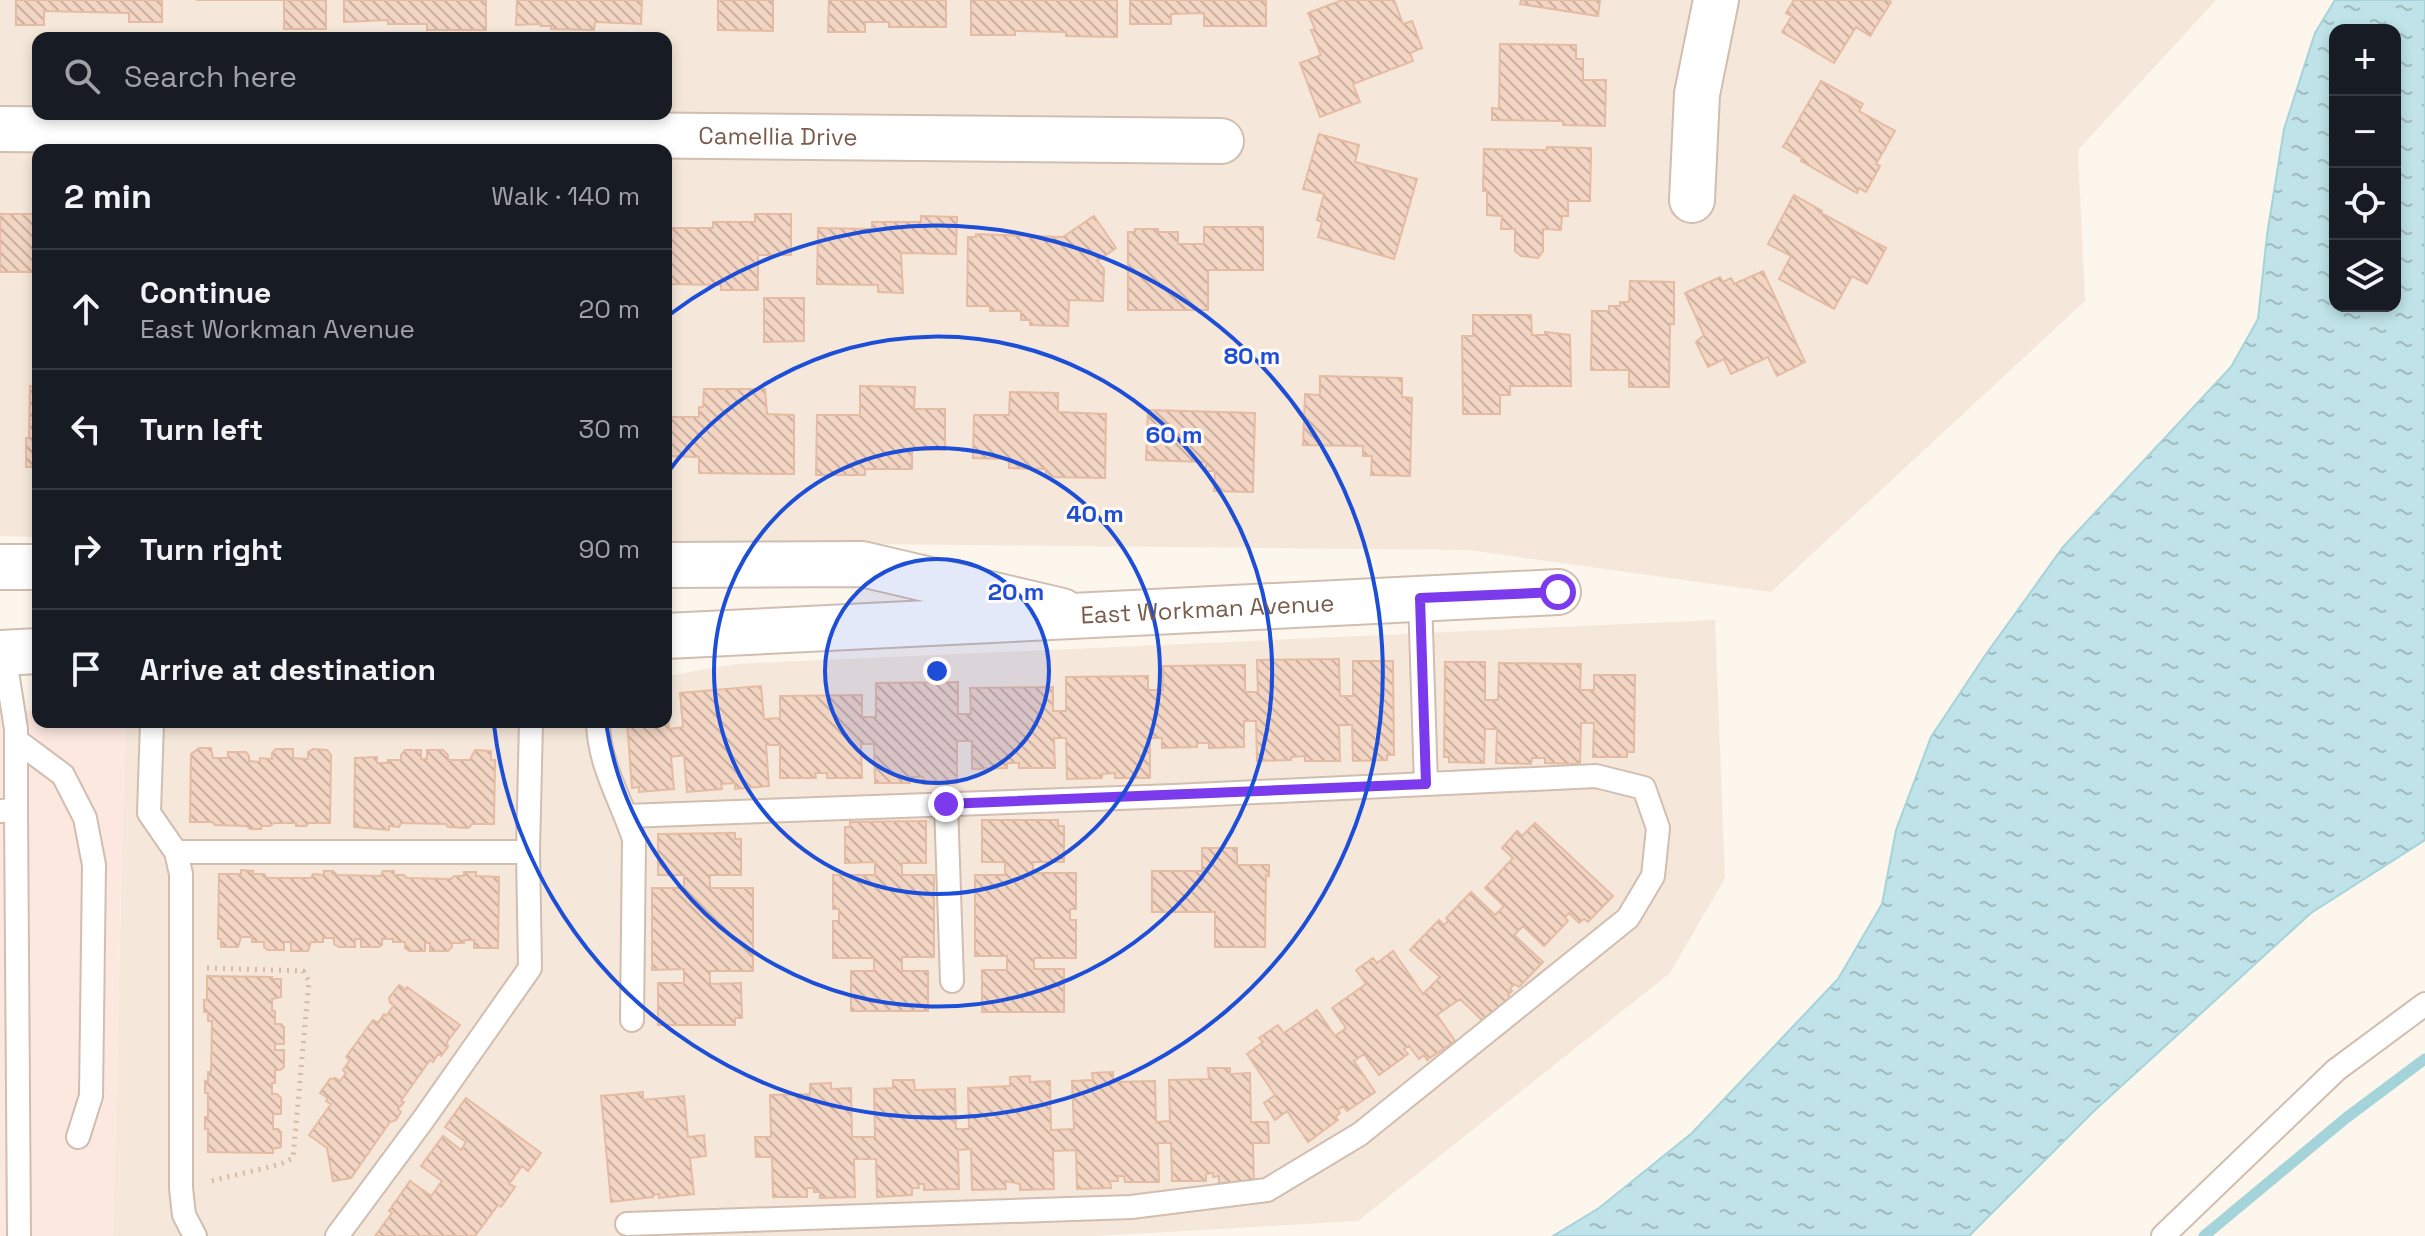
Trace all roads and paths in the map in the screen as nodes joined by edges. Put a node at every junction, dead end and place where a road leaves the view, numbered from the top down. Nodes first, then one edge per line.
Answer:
1 (1716, 0) edge
2 (0, 129) edge
3 (1221, 141) dead end
4 (1692, 200) dead end
5 (672, 565) edge
6 (0, 567) edge
7 (32, 567) edge
8 (1558, 592) dead end
9 (1420, 598) junction
10 (1077, 614) junction
11 (672, 636) edge
12 (14, 652) edge
13 (152, 728) edge
14 (531, 728) edge
15 (598, 728) edge
16 (16, 740) junction
17 (1426, 784) junction
18 (946, 804) junction
19 (8, 810) edge
20 (626, 816) junction
21 (176, 852) junction
22 (528, 852) junction
23 (182, 968) junction
24 (952, 981) dead end
25 (2425, 1004) edge
26 (632, 1020) dead end
27 (78, 1137) dead end
28 (181, 1188) junction
29 (627, 1224) dead end
30 (19, 1236) edge
31 (195, 1236) edge
32 (337, 1236) edge
33 (2163, 1236) edge

1 - 4 street
2 - 3 street, Camellia Drive
5 - 10 street
6 - 7 street
8 - 9 street, East Workman Avenue
9 - 10 street, East Workman Avenue
9 - 17 lane
10 - 11 street, East Workman Avenue
12 - 16 lane
13 - 21 lane
14 - 22 lane
15 - 20 lane
16 - 19 lane
16 - 27 lane
17 - 18 lane
17 - 29 lane
18 - 20 lane
18 - 24 lane
19 - 30 lane
20 - 26 lane
21 - 22 lane
21 - 23 lane
22 - 32 lane
23 - 28 lane
23 - 28 path
25 - 33 lane
28 - 31 lane

